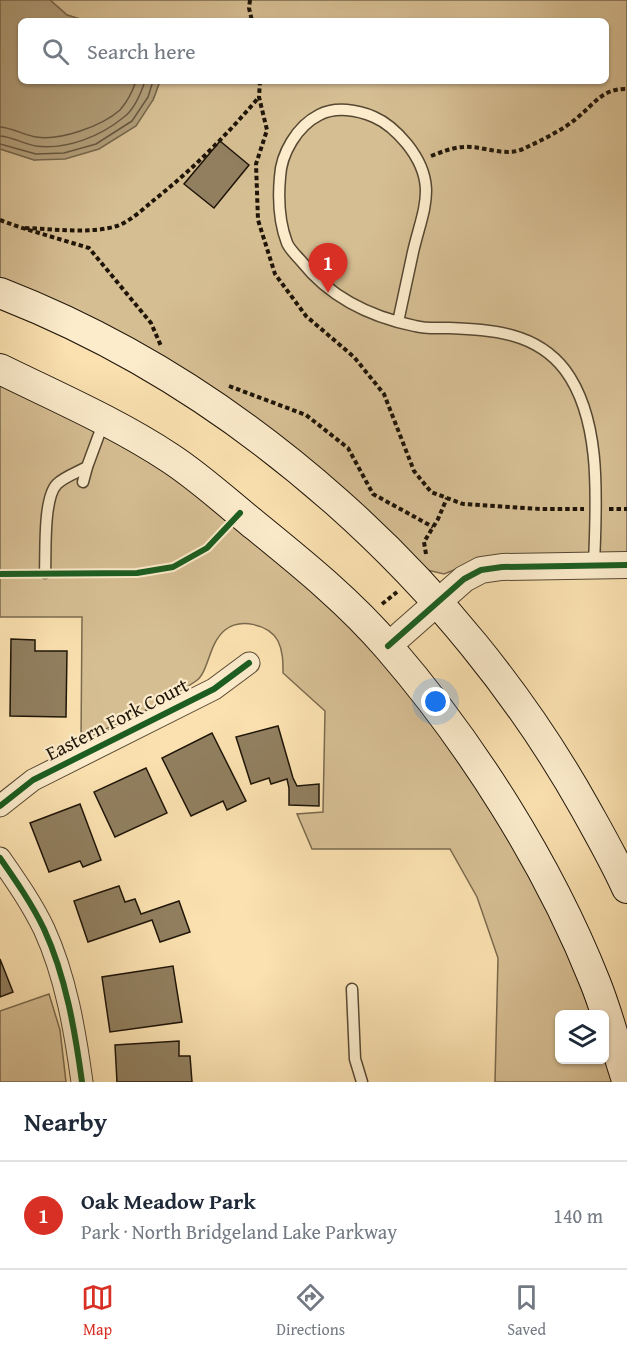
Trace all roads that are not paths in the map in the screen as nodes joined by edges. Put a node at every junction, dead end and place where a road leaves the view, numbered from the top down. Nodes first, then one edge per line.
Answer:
1 (0, 293) edge
2 (398, 322) junction
3 (0, 369) edge
4 (104, 421) junction
5 (87, 467) junction
6 (83, 482) dead end
7 (594, 565) junction
8 (627, 565) edge
9 (45, 573) dead end
10 (438, 603) junction
11 (388, 646) junction
12 (249, 663) dead end
13 (0, 806) edge
14 (0, 858) edge
15 (627, 888) edge
16 (352, 989) dead end
17 (627, 1080) edge
18 (82, 1082) edge
19 (362, 1082) edge

1 - 10 main road
2 - 2 lane
2 - 7 lane
3 - 4 main road
4 - 5 lane
4 - 11 main road
5 - 6 lane
5 - 9 lane
7 - 8 street
7 - 10 street
10 - 11 street
10 - 15 main road
11 - 17 main road
12 - 13 street, Eastern Fork Court
14 - 18 street
16 - 19 lane

